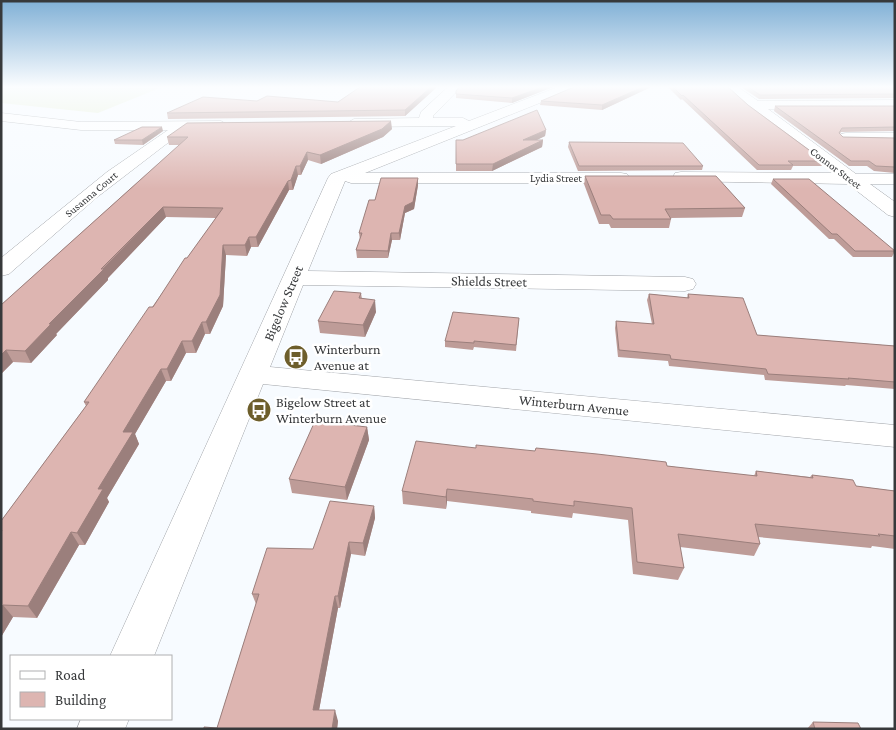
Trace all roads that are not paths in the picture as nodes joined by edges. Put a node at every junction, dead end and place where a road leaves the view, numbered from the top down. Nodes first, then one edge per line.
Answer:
1 (32, 121) edge
2 (457, 121) edge
3 (459, 121) edge
4 (479, 121) edge
5 (774, 121) edge
6 (426, 122) joint
7 (339, 123) edge
8 (472, 124) junction
9 (186, 125) junction
10 (234, 125) edge
11 (895, 137) edge
12 (846, 138) edge
13 (848, 177) junction
14 (337, 178) junction
15 (640, 178) edge
16 (660, 178) edge
17 (895, 179) edge
18 (895, 211) edge
19 (1, 269) edge
20 (293, 278) junction
21 (685, 284) dead end
22 (254, 374) junction
23 (895, 436) edge
24 (132, 655) edge

1 - 9 street
2 - 6 street
3 - 8 street
4 - 8 street
5 - 13 street, Connor Street
6 - 7 street
8 - 14 street
9 - 10 street
9 - 19 street, Susanna Court
11 - 12 street
13 - 16 street
13 - 17 street
13 - 18 street, Connor Street
14 - 15 street, Lydia Street
14 - 20 street, Bigelow Street
20 - 21 street, Shields Street
20 - 22 street, Bigelow Street
22 - 23 street, Winterburn Avenue
22 - 24 street, Bigelow Street

